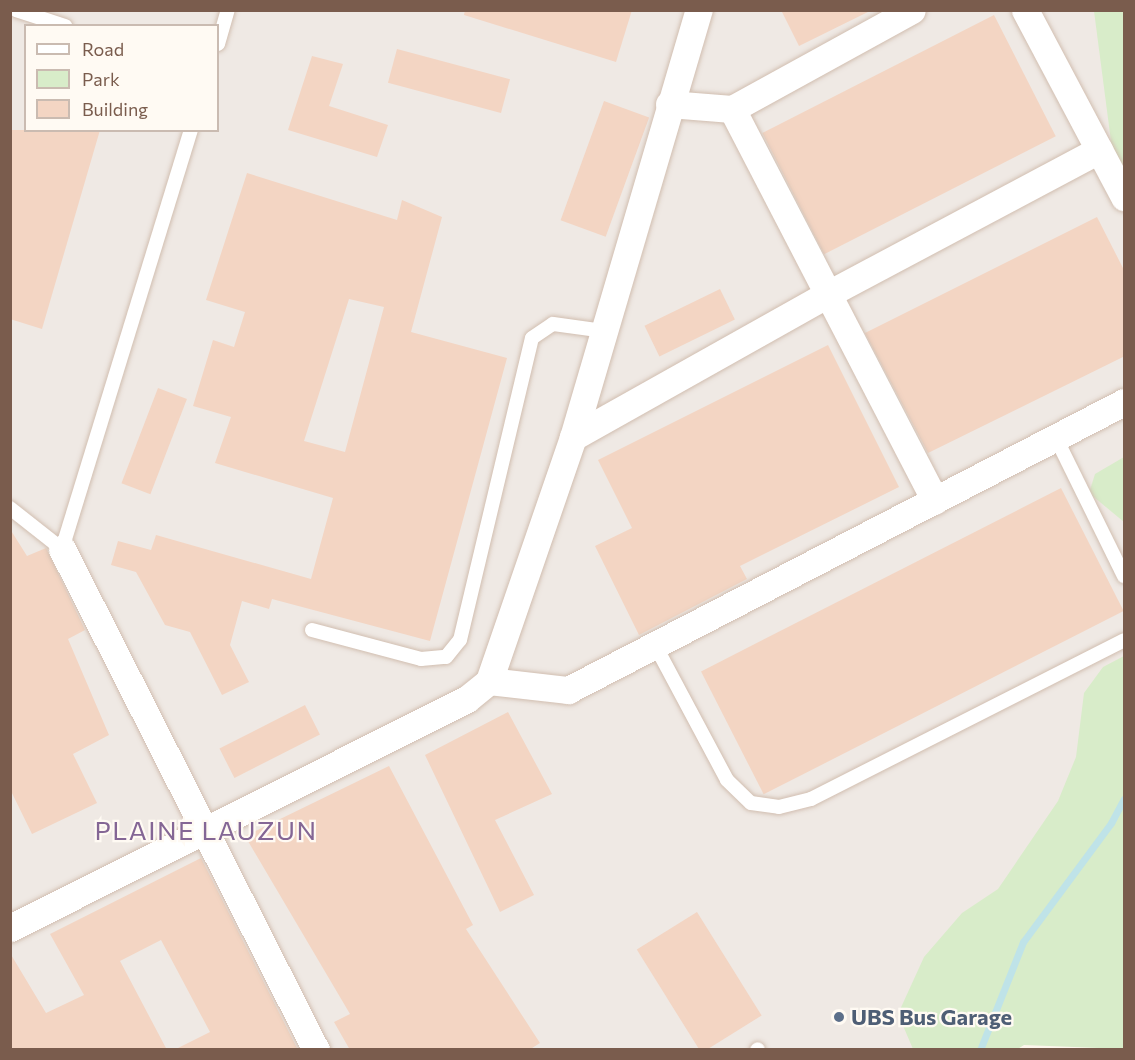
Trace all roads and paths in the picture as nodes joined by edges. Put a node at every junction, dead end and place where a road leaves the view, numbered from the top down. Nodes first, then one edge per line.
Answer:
1 (16, 10) edge
2 (228, 10) edge
3 (699, 10) edge
4 (912, 10) edge
5 (1025, 10) edge
6 (59, 24) edge
7 (219, 41) edge
8 (669, 104) junction
9 (732, 109) junction
10 (190, 132) edge
11 (1099, 150) junction
12 (1125, 197) edge
13 (828, 294) junction
14 (604, 331) junction
15 (1125, 402) edge
16 (573, 436) junction
17 (1056, 438) junction
18 (934, 501) junction
19 (10, 508) edge
20 (62, 549) junction
21 (1125, 576) edge
22 (312, 630) dead end
23 (1125, 640) edge
24 (655, 645) junction
25 (489, 681) junction
26 (206, 829) junction
27 (10, 928) edge
28 (316, 1050) edge

1 - 6 lane
2 - 7 lane
3 - 8 street
4 - 9 street
5 - 11 street
8 - 9 street
8 - 14 street
9 - 13 street
10 - 20 lane
11 - 12 street
11 - 13 street
13 - 16 street
13 - 18 street
14 - 16 street
14 - 22 lane
15 - 17 street
16 - 25 street
17 - 18 street
17 - 21 lane
18 - 24 street
19 - 20 lane
20 - 26 street
23 - 24 lane
24 - 25 street
25 - 26 street
26 - 27 street
26 - 28 street

